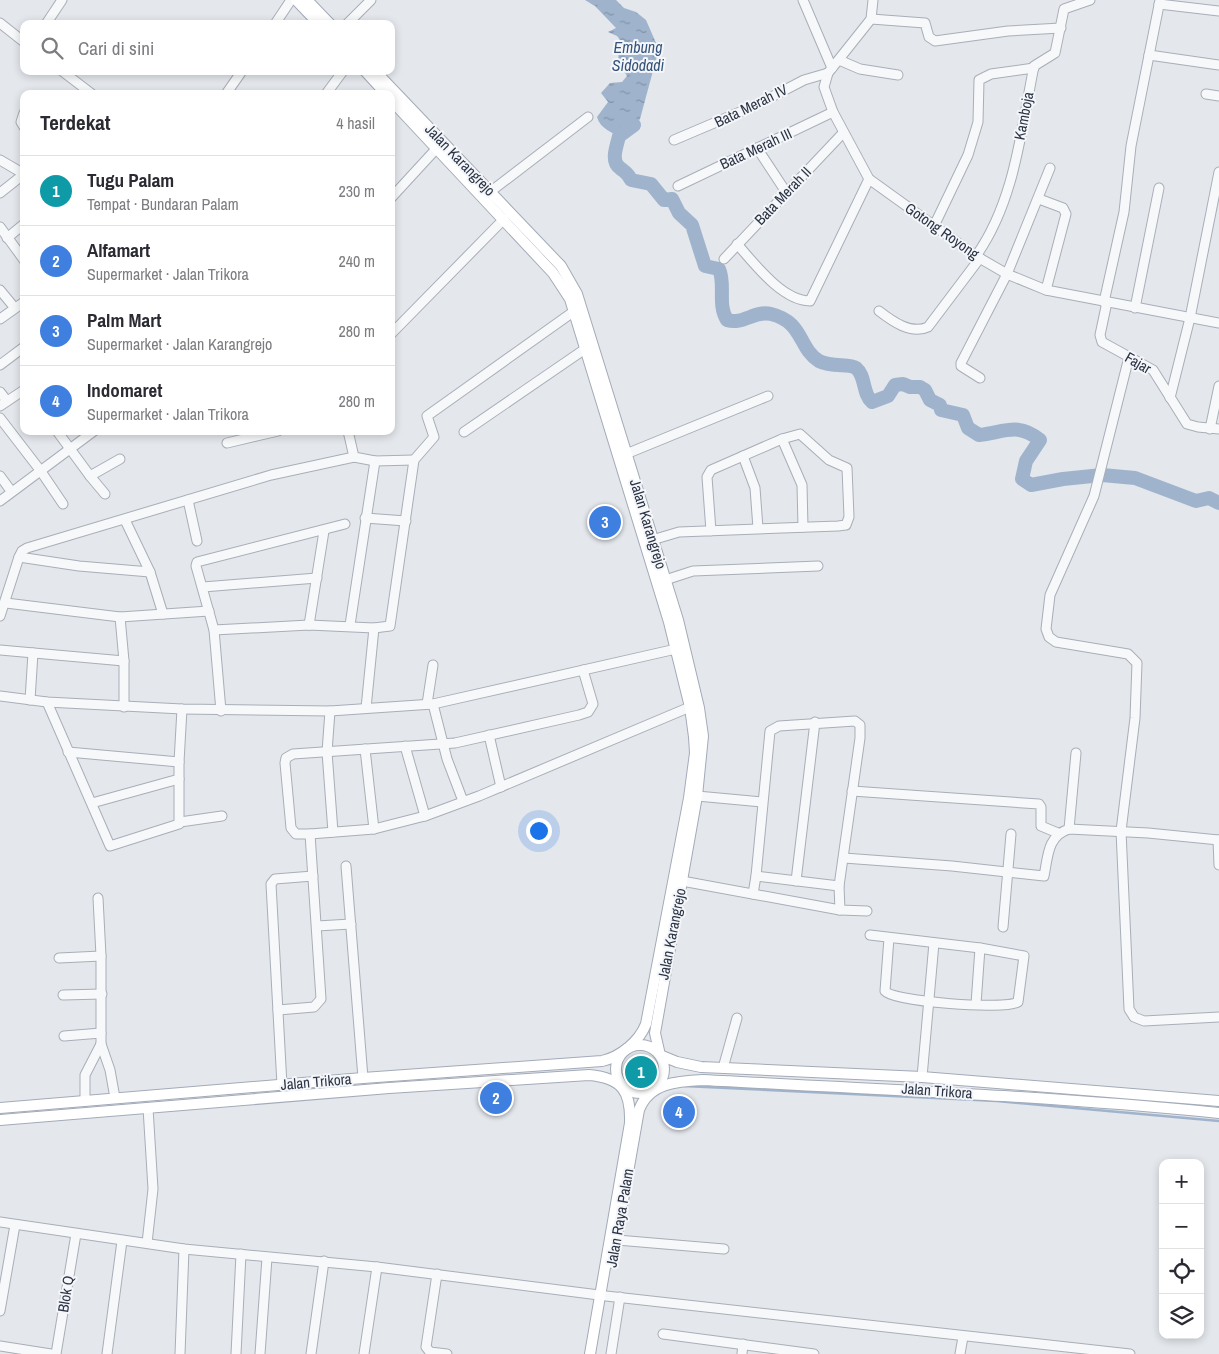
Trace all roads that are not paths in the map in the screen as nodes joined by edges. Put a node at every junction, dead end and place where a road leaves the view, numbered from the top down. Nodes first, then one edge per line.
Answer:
1 (62, 0) edge
2 (292, 0) edge
3 (296, 0) edge
4 (307, 0) edge
5 (371, 0) edge
6 (803, 0) edge
7 (873, 0) edge
8 (1090, 0) edge
9 (1159, 2) edge
10 (1219, 11) edge
11 (871, 19) junction
12 (49, 20) edge
13 (278, 20) edge
14 (315, 20) edge
15 (326, 20) edge
16 (351, 20) edge
17 (0, 23) edge
18 (1061, 28) junction
19 (20, 39) edge
20 (1149, 54) junction
21 (839, 60) junction
22 (1219, 65) edge
23 (1034, 68) junction
24 (830, 70) junction
25 (67, 75) edge
26 (239, 75) edge
27 (340, 75) edge
28 (368, 75) edge
29 (379, 75) edge
30 (898, 75) dead end
31 (87, 90) edge
32 (229, 90) edge
33 (329, 90) edge
34 (382, 90) edge
35 (392, 90) edge
36 (395, 93) edge
37 (1206, 94) dead end
38 (1219, 96) edge
39 (395, 104) edge
40 (833, 112) junction
41 (588, 117) dead end
42 (843, 133) junction
43 (674, 140) dead end
44 (437, 148) junction
45 (757, 148) junction
46 (0, 160) edge
47 (1050, 168) dead end
48 (20, 172) edge
49 (1219, 172) edge
50 (469, 176) junction
51 (20, 177) edge
52 (869, 179) junction
53 (678, 186) dead end
54 (1159, 188) dead end
55 (490, 192) junction
56 (786, 192) junction
57 (0, 193) edge
58 (395, 194) edge
59 (1039, 199) junction
60 (504, 219) junction
61 (934, 226) junction
62 (0, 227) edge
63 (20, 227) edge
64 (7, 238) junction
65 (737, 244) junction
66 (20, 255) edge
67 (978, 257) junction
68 (724, 259) dead end
69 (1007, 274) junction
70 (0, 290) edge
71 (1046, 290) junction
72 (1106, 302) junction
73 (20, 304) edge
74 (14, 308) junction
75 (1135, 308) junction
76 (879, 311) dead end
77 (573, 312) junction
78 (1190, 318) junction
79 (0, 319) edge
80 (1219, 323) edge
81 (395, 330) edge
82 (20, 350) edge
83 (585, 350) junction
84 (1129, 357) junction
85 (0, 365) edge
86 (980, 378) dead end
87 (1219, 386) edge
88 (0, 392) edge
89 (20, 393) edge
90 (768, 396) dead end
91 (1170, 398) junction
92 (605, 399) junction
93 (3, 404) edge
94 (0, 418) edge
95 (1214, 429) edge
96 (464, 432) dead end
97 (60, 435) edge
98 (89, 435) edge
99 (261, 435) edge
100 (349, 435) edge
101 (782, 439) junction
102 (228, 443) dead end
103 (70, 449) junction
104 (626, 454) junction
105 (743, 456) junction
106 (354, 457) junction
107 (120, 459) dead end
108 (414, 460) junction
109 (375, 461) junction
110 (40, 470) junction
111 (0, 476) edge
112 (90, 476) junction
113 (11, 491) junction
114 (105, 494) dead end
115 (188, 500) junction
116 (0, 502) edge
117 (63, 504) dead end
118 (365, 518) junction
119 (125, 520) junction
120 (406, 521) junction
121 (345, 524) dead end
122 (803, 527) junction
123 (758, 528) junction
124 (324, 531) junction
125 (712, 531) junction
126 (652, 540) junction
127 (197, 541) dead end
128 (20, 557) junction
129 (818, 566) dead end
130 (150, 572) junction
131 (317, 578) junction
132 (661, 582) junction
133 (203, 587) junction
134 (6, 603) junction
135 (209, 611) junction
136 (163, 614) junction
137 (0, 616) edge
138 (120, 616) junction
139 (309, 624) junction
140 (350, 625) junction
141 (374, 628) junction
142 (214, 630) junction
143 (676, 649) junction
144 (0, 650) edge
145 (33, 653) junction
146 (124, 661) junction
147 (433, 665) dead end
148 (584, 670) junction
149 (0, 696) edge
150 (30, 700) junction
151 (47, 702) junction
152 (430, 704) junction
153 (124, 706) junction
154 (690, 707) junction
155 (366, 708) junction
156 (182, 710) junction
157 (221, 711) junction
158 (330, 711) junction
159 (815, 722) junction
160 (489, 735) junction
161 (443, 744) junction
162 (405, 746) junction
163 (365, 749) junction
164 (68, 752) junction
165 (327, 752) junction
166 (1076, 753) dead end
167 (179, 762) junction
168 (179, 779) junction
169 (501, 787) junction
170 (852, 791) junction
171 (697, 796) junction
172 (463, 801) junction
173 (762, 802) junction
174 (92, 803) junction
175 (222, 816) dead end
176 (425, 816) junction
177 (180, 822) junction
178 (374, 829) junction
179 (1069, 829) junction
180 (1121, 831) junction
181 (333, 832) junction
182 (1058, 833) junction
183 (310, 834) junction
184 (1011, 834) dead end
185 (1218, 840) edge
186 (844, 858) junction
187 (1219, 865) edge
188 (346, 866) dead end
189 (1007, 872) junction
190 (314, 876) junction
191 (756, 876) junction
192 (682, 881) junction
193 (796, 881) junction
194 (839, 886) junction
195 (753, 894) junction
196 (98, 898) dead end
197 (840, 910) junction
198 (867, 911) dead end
199 (351, 924) junction
200 (317, 926) junction
201 (1003, 926) dead end
202 (870, 935) dead end
203 (888, 938) junction
204 (934, 943) junction
205 (980, 948) junction
206 (101, 956) junction
207 (58, 958) dead end
208 (102, 994) junction
209 (63, 996) dead end
210 (929, 1001) junction
211 (976, 1004) junction
212 (278, 1010) junction
213 (1219, 1017) edge
214 (737, 1018) dead end
215 (101, 1034) junction
216 (64, 1036) dead end
217 (101, 1044) junction
218 (628, 1048) junction
219 (660, 1054) junction
220 (723, 1068) junction
221 (922, 1077) junction
222 (362, 1078) junction
223 (282, 1085) junction
224 (622, 1086) junction
225 (655, 1088) junction
226 (115, 1098) junction
227 (84, 1101) junction
228 (1219, 1101) edge
229 (68, 1102) junction
230 (40, 1105) junction
231 (0, 1108) edge
232 (148, 1108) junction
233 (1219, 1113) edge
234 (71, 1115) junction
235 (43, 1117) junction
236 (0, 1120) edge
237 (0, 1222) edge
238 (15, 1224) junction
239 (76, 1234) junction
240 (617, 1240) junction
241 (122, 1241) junction
242 (147, 1243) junction
243 (184, 1249) junction
244 (724, 1249) dead end
245 (241, 1254) junction
246 (267, 1258) junction
247 (324, 1261) junction
248 (377, 1267) junction
249 (437, 1274) junction
250 (602, 1295) junction
251 (620, 1297) junction
252 (0, 1311) edge
253 (663, 1334) dead end
254 (963, 1337) junction
255 (743, 1344) junction
256 (0, 1346) edge
257 (51, 1354) edge
258 (56, 1354) edge
259 (107, 1354) edge
260 (180, 1354) edge
261 (236, 1354) edge
262 (260, 1354) edge
263 (311, 1354) edge
264 (364, 1354) edge
265 (447, 1354) edge
266 (590, 1354) edge
267 (597, 1354) edge
268 (612, 1354) edge
269 (742, 1354) edge
270 (814, 1354) edge
271 (960, 1354) edge
272 (1130, 1354) edge

1 - 12 street
2 - 13 street
3 - 14 main road
4 - 15 main road
5 - 16 street
6 - 24 street
7 - 11 street
8 - 18 street
9 - 10 street
9 - 20 street
11 - 18 street
11 - 21 street
17 - 19 street
18 - 23 street
20 - 22 street
20 - 72 street
21 - 24 street
21 - 30 street
23 - 61 street
23 - 67 street, Kamboja
24 - 40 street, Gotong Royong
24 - 43 street, Bata Merah IV
25 - 31 street
26 - 32 street
27 - 33 street
28 - 34 main road
29 - 35 main road, Jalan Karangrejo
36 - 50 main road, Jalan Karangrejo
37 - 38 street
39 - 44 main road, Jalan Karangrejo
40 - 42 street, Gotong Royong
40 - 45 street, Bata Merah III
41 - 55 street
42 - 52 street, Gotong Royong
42 - 56 street, Bata Merah II
44 - 50 main road, Jalan Karangrejo
44 - 58 street
45 - 53 street, Bata Merah III
45 - 56 street
46 - 48 street
47 - 59 street
49 - 78 street
50 - 55 main road, Jalan Karangrejo
50 - 60 main road, Jalan Karangrejo
51 - 57 street
52 - 61 street, Gotong Royong
52 - 65 street
54 - 75 street
55 - 92 main road, Jalan Karangrejo
56 - 65 street, Bata Merah II
59 - 69 street
59 - 71 street
60 - 77 main road, Jalan Karangrejo
60 - 81 street
61 - 67 street, Gotong Royong
62 - 64 street
63 - 64 street
64 - 66 street
65 - 68 street, Bata Merah II
67 - 69 street, Gotong Royong
67 - 76 street, Kamboja
69 - 71 street, Gotong Royong
69 - 86 street
70 - 74 street
71 - 72 street, Gotong Royong
72 - 75 street, Gotong Royong
72 - 84 street, Fajar
73 - 74 street
74 - 79 street
75 - 78 street, Gotong Royong
77 - 83 main road, Jalan Karangrejo
77 - 108 street
78 - 80 street, Gotong Royong
78 - 91 street
82 - 85 street
83 - 92 main road, Jalan Karangrejo
83 - 96 street
84 - 91 street, Fajar
84 - 180 street
87 - 95 street
88 - 93 street
89 - 93 street
90 - 104 street
91 - 95 street, Fajar
92 - 104 main road, Jalan Karangrejo
92 - 132 main road, Jalan Karangrejo
94 - 110 street
97 - 103 street
98 - 103 street
99 - 102 street
100 - 106 street
101 - 105 street
101 - 122 street
101 - 122 street
103 - 110 street
103 - 112 street
104 - 126 main road, Jalan Karangrejo
105 - 123 street
105 - 125 street
106 - 109 street
106 - 115 street
107 - 112 street
108 - 109 street
108 - 120 street
109 - 118 street
110 - 113 street
110 - 117 street
111 - 113 street
112 - 114 street
113 - 116 street
115 - 119 street
115 - 127 street
118 - 120 street
118 - 140 street
119 - 128 street
119 - 130 street
120 - 141 street
121 - 124 street
122 - 123 street
123 - 125 street
124 - 131 street
124 - 133 street
125 - 126 street
126 - 132 main road, Jalan Karangrejo
128 - 130 street
128 - 134 street
129 - 132 street
130 - 136 street
131 - 133 street
131 - 139 street
132 - 143 main road, Jalan Karangrejo
132 - 171 main road, Jalan Karangrejo
133 - 135 street
134 - 137 street
134 - 138 street
135 - 136 street
135 - 142 street
136 - 138 street
138 - 146 street
139 - 140 street
139 - 142 street
140 - 141 street
141 - 155 street
142 - 157 street
143 - 148 street
143 - 154 main road, Jalan Karangrejo
144 - 145 street
145 - 146 street
145 - 150 street
146 - 153 street
147 - 152 street
148 - 152 street
148 - 160 street
149 - 150 street
150 - 151 street
151 - 153 street
151 - 164 street
152 - 155 street
152 - 161 street
153 - 156 street
154 - 169 street
154 - 218 main road, Jalan Karangrejo
155 - 158 street
156 - 157 street
156 - 167 street
157 - 158 street
158 - 165 street
159 - 170 street
159 - 173 street
159 - 193 street
160 - 161 street
160 - 169 street
161 - 162 street
161 - 172 street
162 - 163 street
162 - 176 street
163 - 165 street
163 - 178 street
164 - 167 street
164 - 174 street
165 - 181 street
165 - 183 street
166 - 179 street
167 - 168 street
168 - 174 street
168 - 177 street
169 - 172 street
170 - 182 street
170 - 186 street
171 - 173 street
171 - 192 main road, Jalan Karangrejo
172 - 176 street
173 - 191 street
174 - 177 street
175 - 177 street
176 - 178 street
178 - 181 street
179 - 180 street
179 - 182 street
180 - 185 street
180 - 213 street
181 - 183 street
182 - 189 street
183 - 190 street
184 - 189 street
185 - 187 street
186 - 189 street
186 - 194 street
188 - 199 street
189 - 201 street
190 - 200 street
190 - 212 street
191 - 193 street
191 - 195 street
192 - 195 street
192 - 219 main road, Jalan Karangrejo
193 - 194 street
194 - 197 street
195 - 197 street
196 - 206 street
197 - 198 street
199 - 200 street
199 - 222 street
200 - 212 street
202 - 203 street
203 - 204 street
203 - 210 street
204 - 205 street
204 - 210 street
205 - 211 street
205 - 211 street
206 - 207 street
206 - 208 street
208 - 209 street
208 - 215 street
210 - 211 street
210 - 221 street
212 - 223 street
214 - 220 street
215 - 216 street
215 - 217 street
217 - 226 street
217 - 227 street
218 - 219 main road, Jalan Trikora
218 - 222 main road, Jalan Trikora
218 - 224 main road, Jalan Raya Palam
219 - 220 main road, Jalan Trikora
219 - 225 main road, Jalan Karangrejo
220 - 221 main road, Jalan Trikora
221 - 228 main road, Jalan Trikora
222 - 223 main road, Jalan Trikora
223 - 226 main road, Jalan Trikora
224 - 225 main road, Jalan Trikora
224 - 232 main road, Jalan Trikora
224 - 250 main road, Jalan Raya Palam
225 - 233 main road, Jalan Trikora
225 - 240 main road, Jalan Raya Palam
226 - 227 main road, Jalan Trikora
227 - 229 main road, Jalan Trikora
229 - 230 main road, Jalan Trikora
229 - 234 main road
230 - 231 main road, Jalan Trikora
230 - 235 main road
232 - 234 main road, Jalan Trikora
232 - 242 street
234 - 235 main road, Jalan Trikora
235 - 236 main road, Jalan Trikora
237 - 238 street
238 - 239 street
238 - 252 street
239 - 241 street
239 - 258 street, Blok Q
240 - 244 street
240 - 250 main road, Jalan Raya Palam
241 - 242 street
241 - 259 street
242 - 243 street
243 - 245 street
243 - 260 street
245 - 246 street
245 - 261 street
246 - 247 street
246 - 262 street
247 - 248 street
247 - 263 street
248 - 249 street
248 - 264 street
249 - 250 street
249 - 265 street
250 - 251 street
250 - 266 main road, Jalan Raya Palam
250 - 267 main road, Jalan Raya Palam
251 - 254 street
251 - 268 street
253 - 255 street
254 - 271 street
254 - 272 street
255 - 269 street
255 - 270 street
256 - 257 street

